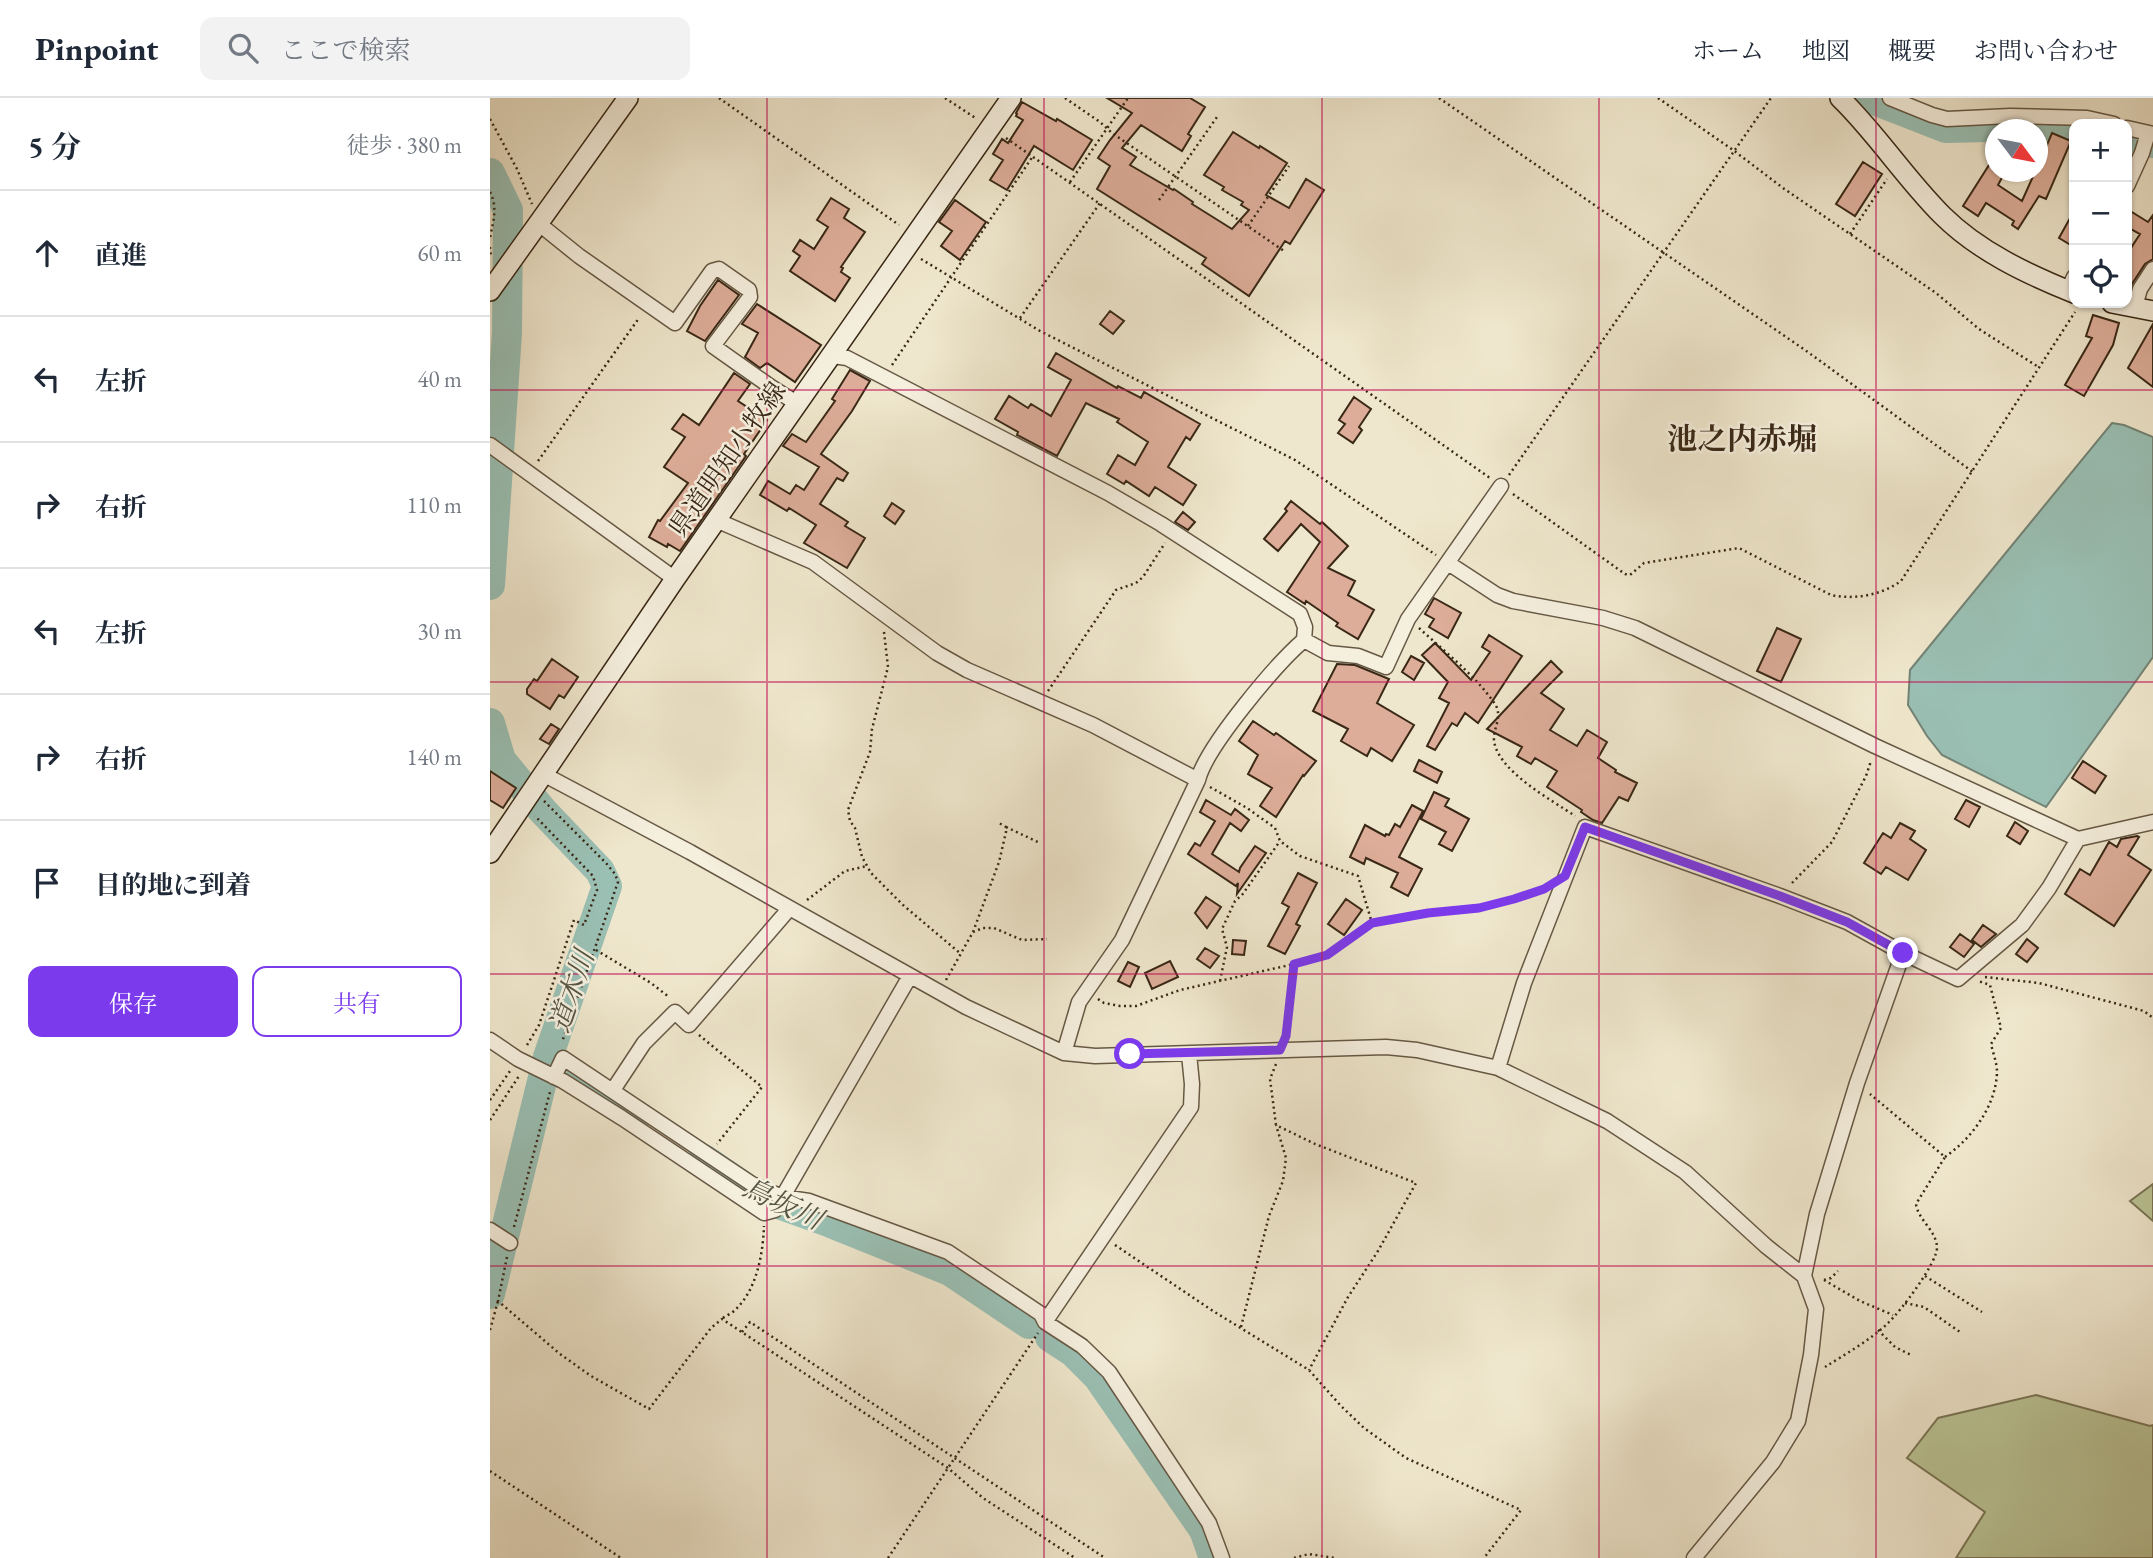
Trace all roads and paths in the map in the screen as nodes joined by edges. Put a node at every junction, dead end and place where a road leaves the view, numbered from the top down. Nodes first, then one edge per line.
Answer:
1 (628, 98) edge
2 (719, 98) edge
3 (945, 98) edge
4 (1011, 98) edge
5 (1065, 98) edge
6 (1128, 98) edge
7 (1439, 98) edge
8 (1658, 98) edge
9 (1771, 98) edge
10 (1840, 98) edge
11 (1890, 98) edge
12 (1217, 117) dead end
13 (490, 119) edge
14 (2092, 119) edge
15 (991, 127) junction
16 (1106, 128) junction
17 (2132, 129) edge
18 (2150, 134) edge
19 (1734, 150) junction
20 (1033, 156) junction
21 (1289, 166) dead end
22 (1900, 167) junction
23 (1175, 177) junction
24 (1070, 182) junction
25 (2129, 182) edge
26 (490, 192) edge
27 (1158, 200) dead end
28 (1100, 203) junction
29 (538, 223) junction
30 (1248, 226) junction
31 (1850, 234) junction
32 (490, 238) edge
33 (910, 243) junction
34 (490, 248) edge
35 (1284, 251) dead end
36 (1663, 253) junction
37 (2153, 269) edge
38 (951, 278) junction
39 (492, 280) edge
40 (2069, 289) edge
41 (2069, 302) edge
42 (2144, 309) edge
43 (641, 317) dead end
44 (1020, 319) junction
45 (833, 356) junction
46 (2040, 368) junction
47 (883, 377) junction
48 (798, 404) junction
49 (490, 445) edge
50 (1973, 472) junction
51 (530, 473) junction
52 (1502, 486) junction
53 (716, 520) junction
54 (1173, 531) junction
55 (1448, 563) junction
56 (675, 579) junction
57 (880, 611) junction
58 (1408, 619) junction
59 (1304, 639) junction
60 (1041, 702) junction
61 (1875, 746) junction
62 (1198, 780) junction
63 (532, 791) junction
64 (2153, 822) edge
65 (999, 823) dead end
66 (1006, 827) junction
67 (1585, 827) junction
68 (2078, 839) junction
69 (1280, 841) junction
70 (493, 842) edge
71 (1040, 843) dead end
72 (867, 866) junction
73 (1565, 876) junction
74 (1780, 896) junction
75 (791, 910) junction
76 (1372, 923) junction
77 (973, 932) junction
78 (1046, 939) dead end
79 (596, 950) junction
80 (1903, 953) junction
81 (961, 954) junction
82 (1294, 964) junction
83 (1962, 975) junction
84 (910, 976) junction
85 (1220, 981) junction
86 (940, 992) junction
87 (1086, 992) junction
88 (674, 1012) junction
89 (2153, 1018) edge
90 (689, 1026) junction
91 (490, 1040) edge
92 (1280, 1050) junction
93 (1064, 1053) junction
94 (1189, 1054) junction
95 (527, 1064) junction
96 (1498, 1068) junction
97 (556, 1070) junction
98 (1857, 1083) junction
99 (613, 1090) junction
100 (490, 1100) edge
101 (490, 1120) edge
102 (1276, 1125) junction
103 (709, 1154) junction
104 (1945, 1157) junction
105 (775, 1205) junction
106 (493, 1232) edge
107 (1104, 1237) junction
108 (510, 1243) junction
109 (1838, 1271) dead end
110 (1924, 1275) junction
111 (1806, 1280) junction
112 (1824, 1280) junction
113 (498, 1301) junction
114 (1903, 1303) junction
115 (1982, 1312) dead end
116 (1894, 1315) junction
117 (722, 1319) junction
118 (1045, 1322) junction
119 (1241, 1328) junction
120 (490, 1330) edge
121 (1878, 1331) junction
122 (742, 1332) junction
123 (1960, 1332) dead end
124 (1911, 1355) dead end
125 (1309, 1370) junction
126 (1807, 1378) junction
127 (955, 1458) junction
128 (948, 1468) junction
129 (490, 1471) edge
130 (621, 1558) edge
131 (888, 1558) edge
132 (1075, 1558) edge
133 (1105, 1558) edge
134 (1222, 1558) edge
135 (1294, 1558) edge
136 (1335, 1558) edge
137 (1484, 1558) edge
138 (1694, 1558) edge

1 - 29 main road
2 - 33 path
3 - 15 path
4 - 15 main road, 県道明知小牧線
5 - 16 path
6 - 16 path
7 - 36 path
8 - 19 path
9 - 19 path
10 - 22 main road
11 - 14 street
12 - 23 path
13 - 29 path
15 - 20 path
15 - 33 main road, 県道明知小牧線
16 - 23 path
16 - 24 path
17 - 18 street
18 - 25 street
19 - 31 path
19 - 36 path
20 - 24 path
20 - 38 path
21 - 30 path
22 - 31 path
22 - 40 main road
23 - 27 path
23 - 30 path
24 - 28 path
26 - 32 path
28 - 44 path
28 - 52 path
29 - 39 main road
29 - 48 street
30 - 35 path
31 - 46 path
33 - 38 path
33 - 45 main road, 県道明知小牧線
34 - 39 path
36 - 50 path
36 - 52 path
37 - 42 street
38 - 44 path
38 - 47 path
41 - 46 path
43 - 51 path
44 - 55 path
45 - 47 street
45 - 48 main road, 県道明知小牧線
46 - 50 path
47 - 54 street
48 - 53 main road, 県道明知小牧線
49 - 51 street
50 - 52 path
51 - 56 street
52 - 55 street
53 - 56 main road, 県道明知小牧線
53 - 57 street
54 - 59 street
54 - 60 path
55 - 58 street
55 - 61 street
56 - 63 main road, 県道明知小牧線
57 - 60 street
57 - 72 path
58 - 59 street
58 - 67 path
59 - 62 street
60 - 62 street
61 - 68 street
61 - 74 path
62 - 69 path
62 - 87 street
63 - 70 main road, 県道明知小牧線
63 - 75 street
63 - 79 path
63 - 95 path
64 - 68 street
65 - 66 path
66 - 71 path
66 - 77 path
67 - 73 street
67 - 74 street
68 - 83 street
69 - 76 path
69 - 85 path
72 - 75 path
72 - 81 path
73 - 76 path
73 - 96 street
74 - 80 street
75 - 84 street
75 - 90 street
76 - 82 path
77 - 78 path
77 - 81 path
79 - 88 path
79 - 97 path
80 - 83 street
80 - 98 street
81 - 86 path
82 - 85 path
82 - 92 path
83 - 89 path
83 - 104 path
84 - 86 street
84 - 105 street
85 - 87 path
86 - 93 street
87 - 93 street
88 - 90 street
88 - 99 street
90 - 103 path
91 - 95 street
92 - 94 street
92 - 96 street
92 - 102 path
93 - 94 street
94 - 107 street
95 - 97 street
95 - 100 path
95 - 101 path
96 - 111 street
97 - 99 street
97 - 105 street
97 - 108 path
98 - 104 path
98 - 111 street
99 - 103 street
102 - 119 path
102 - 125 path
103 - 105 street
104 - 110 path
105 - 117 path
105 - 118 street
106 - 108 street
107 - 118 street
107 - 119 path
108 - 113 path
109 - 112 path
110 - 114 path
110 - 115 path
111 - 112 path
111 - 126 street
112 - 116 path
113 - 117 path
113 - 120 path
114 - 116 path
114 - 123 path
116 - 121 path
117 - 122 path
118 - 127 path
118 - 134 street
119 - 125 path
121 - 124 path
121 - 126 path
122 - 127 path
122 - 128 path
125 - 137 path
126 - 138 street
127 - 128 path
127 - 133 path
128 - 131 path
128 - 132 path
129 - 130 path
135 - 136 path

